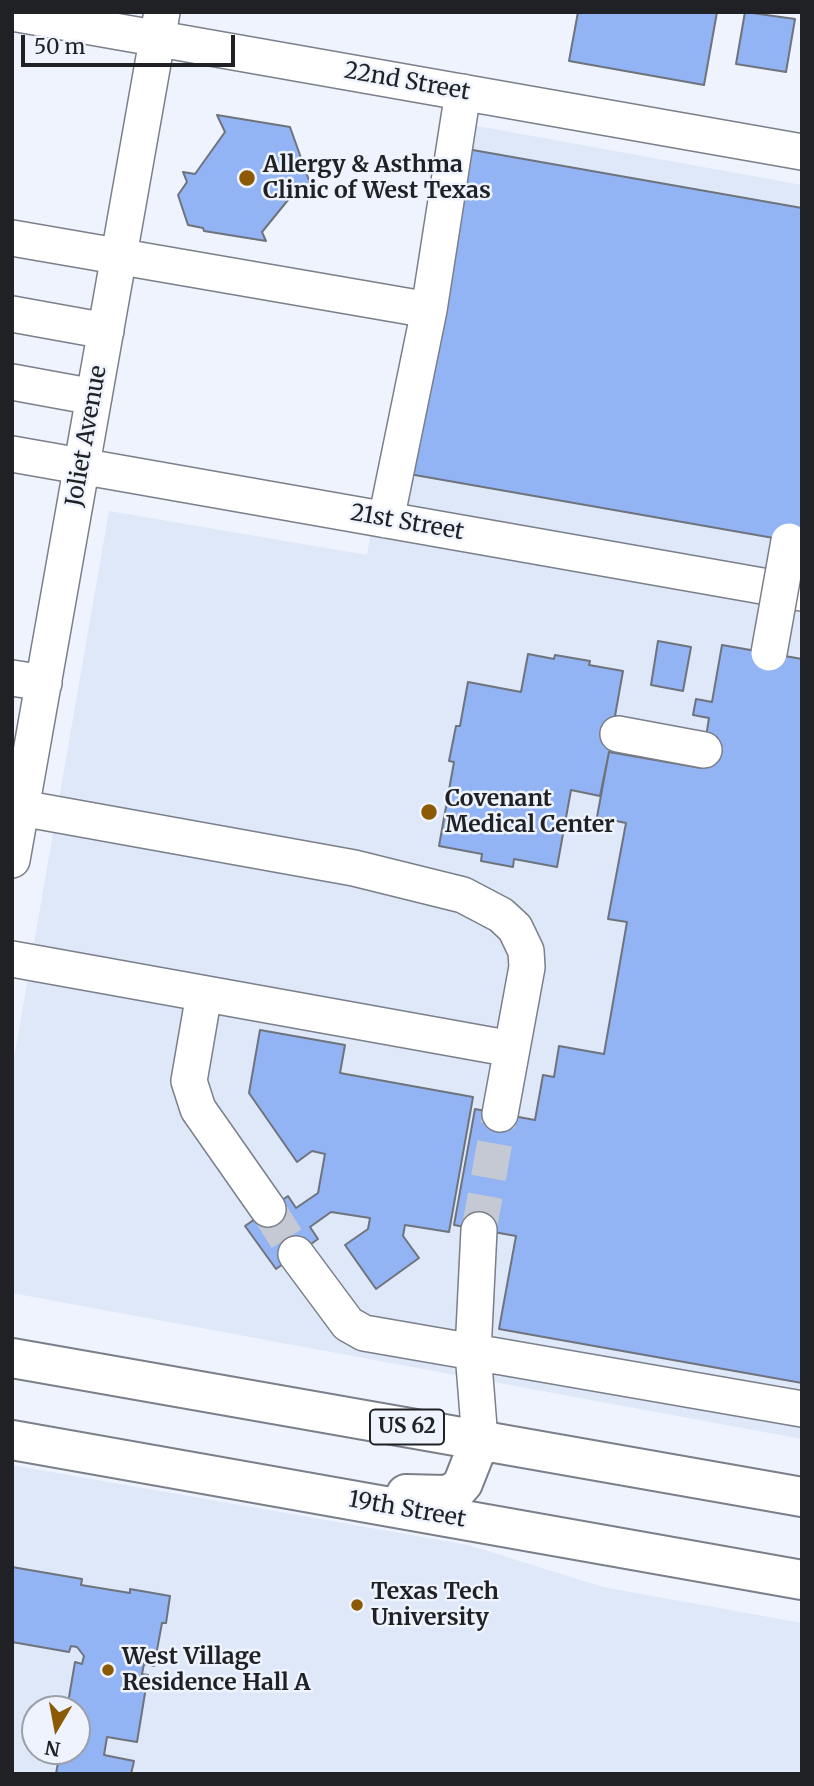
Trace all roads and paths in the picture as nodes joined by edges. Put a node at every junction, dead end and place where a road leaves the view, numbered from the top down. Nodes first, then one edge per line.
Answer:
1 (12, 13) edge
2 (160, 25) edge
3 (463, 92) junction
4 (802, 152) edge
5 (12, 238) edge
6 (119, 257) junction
7 (429, 310) junction
8 (12, 314) edge
9 (106, 331) junction
10 (12, 382) edge
11 (94, 397) junction
12 (12, 454) edge
13 (82, 466) junction
14 (386, 520) junction
15 (789, 541) dead end
16 (802, 593) edge
17 (769, 653) dead end
18 (28, 680) edge
19 (618, 734) dead end
20 (704, 750) dead end
21 (21, 808) junction
22 (12, 860) edge
23 (12, 959) edge
24 (204, 995) junction
25 (512, 1049) junction
26 (500, 1114) tunnel mouth
27 (268, 1209) tunnel mouth
28 (480, 1230) tunnel mouth
29 (296, 1254) tunnel mouth
30 (473, 1352) junction
31 (12, 1358) edge
32 (802, 1409) edge
33 (12, 1440) edge
34 (480, 1440) junction
35 (285, 1488) junction
36 (802, 1497) edge
37 (802, 1580) edge

1 - 2 street, 22nd Street
2 - 3 street, 22nd Street
2 - 6 street, Joliet Avenue
3 - 4 street, 22nd Street
3 - 7 street
5 - 6 street
6 - 7 street
6 - 9 street, Joliet Avenue
7 - 14 street
8 - 9 street
9 - 11 street, Joliet Avenue
10 - 11 street
11 - 13 street, Joliet Avenue
12 - 13 street, 21st Street
13 - 14 street, 21st Street
13 - 18 street, Joliet Avenue
14 - 16 street, 21st Street
15 - 17 street, bridge
18 - 21 street, Joliet Avenue
19 - 20 street
21 - 22 street, Joliet Avenue
21 - 25 street
23 - 24 street
24 - 25 street
24 - 27 street
25 - 26 street
28 - 30 street
29 - 30 street
30 - 32 street
30 - 34 street
31 - 34 main road, US 62
33 - 35 main road, 19th Street
34 - 35 main road
34 - 36 main road, US 62
35 - 37 main road, 19th Street

